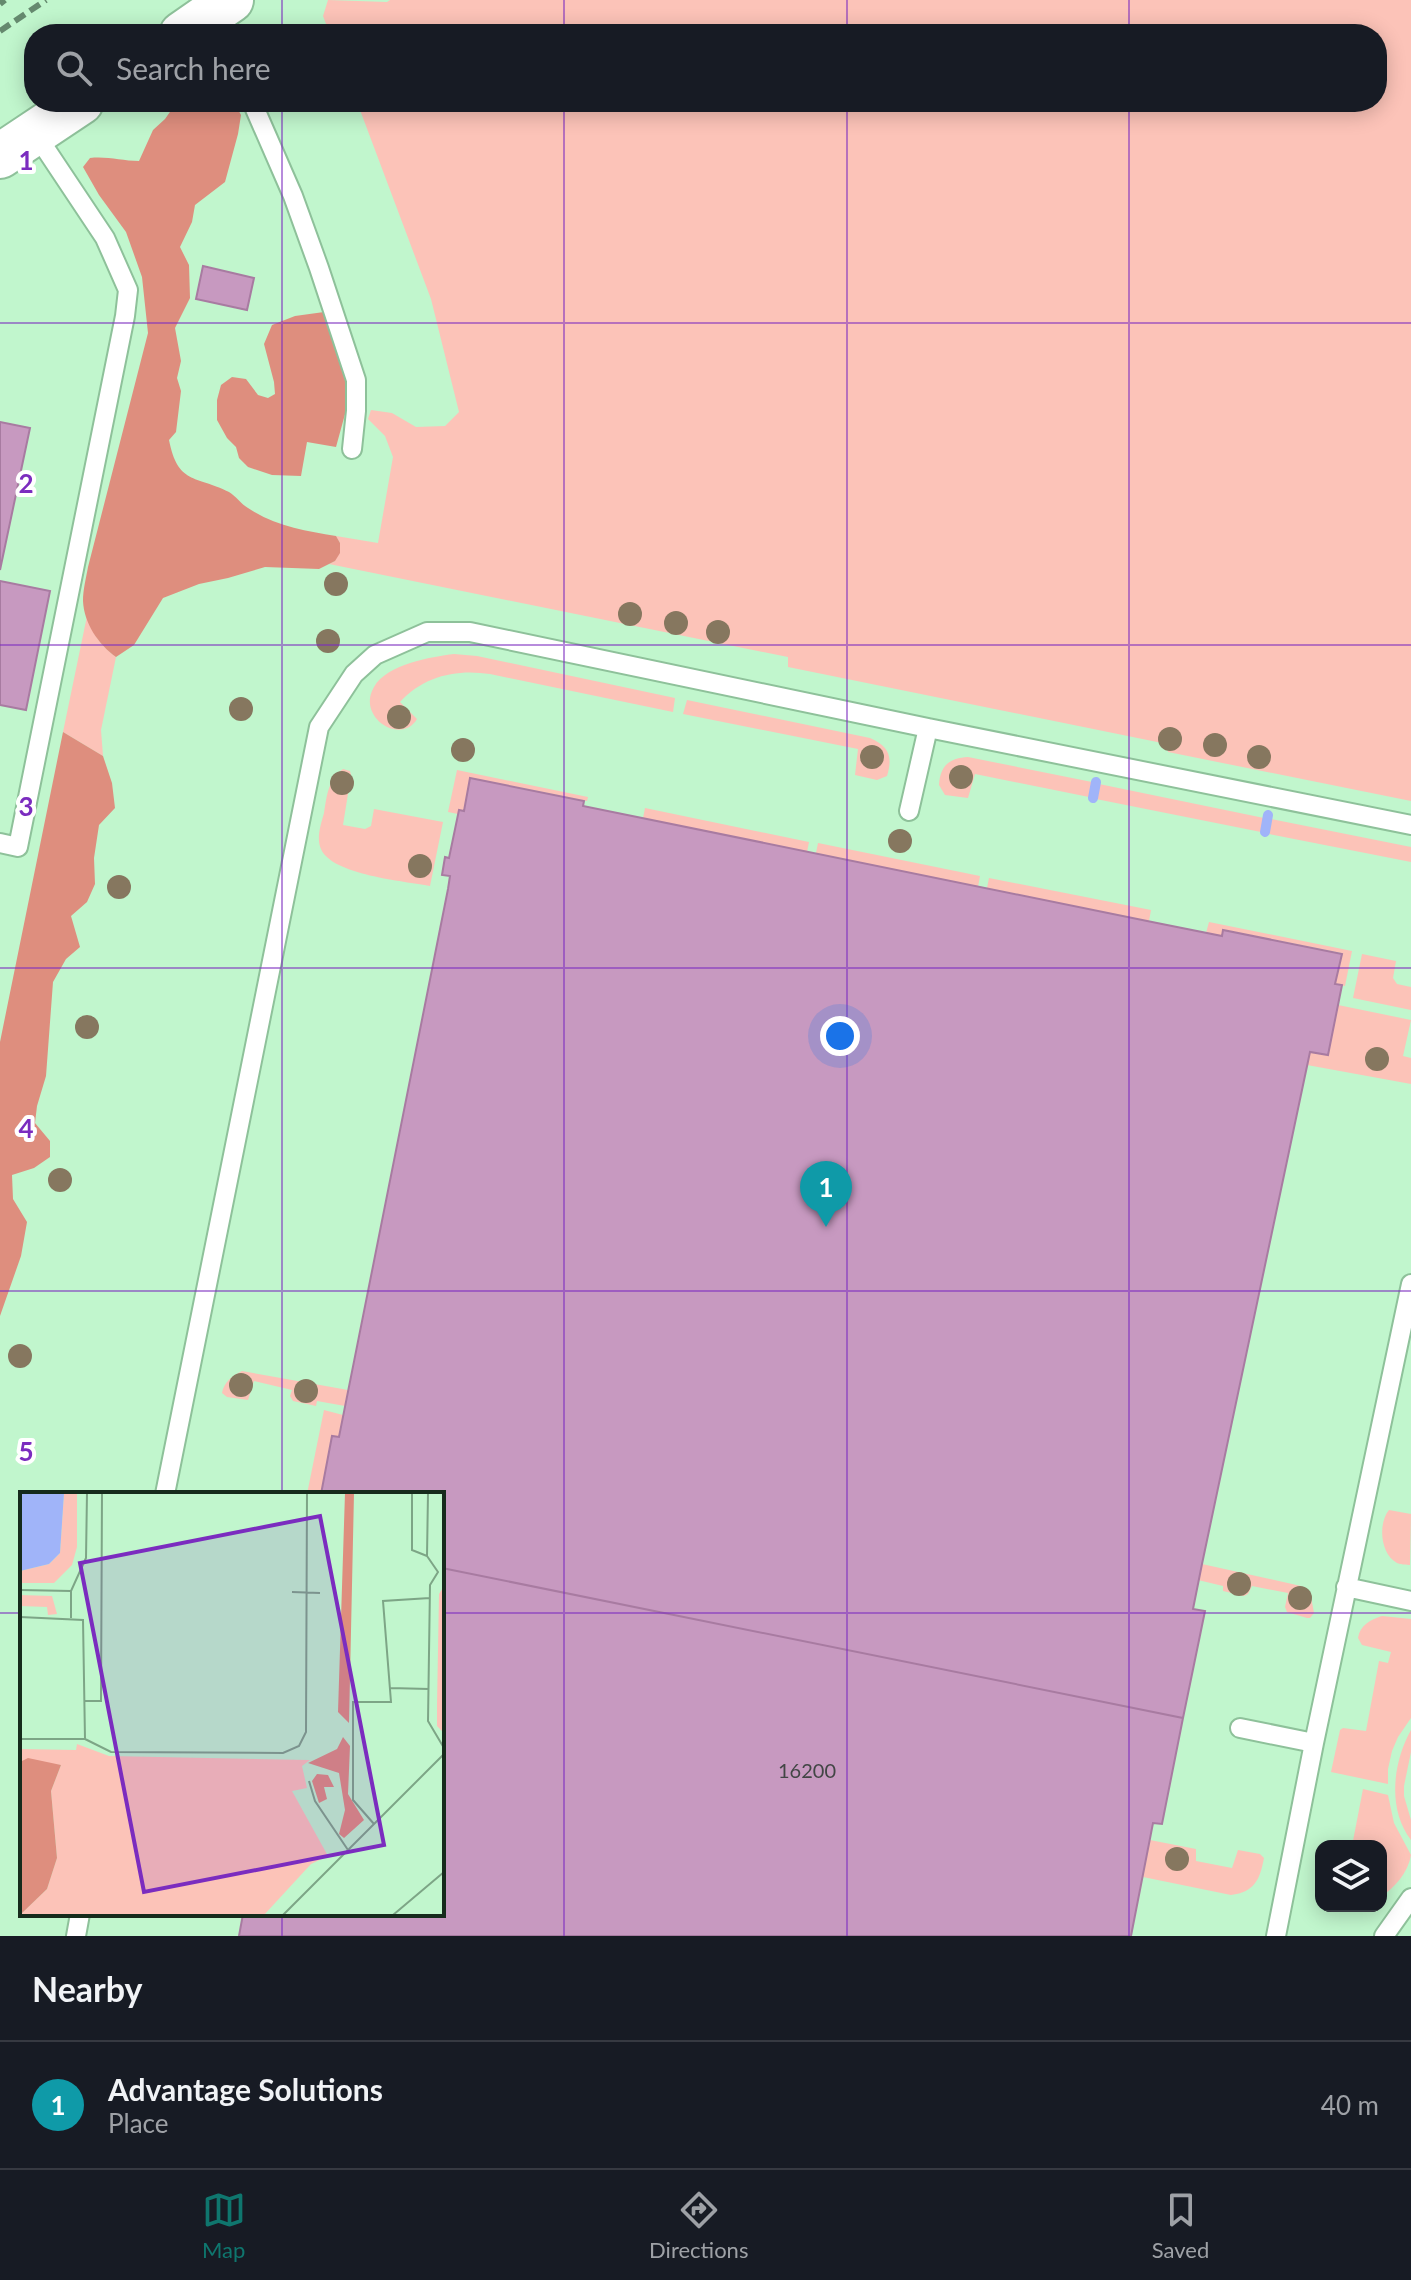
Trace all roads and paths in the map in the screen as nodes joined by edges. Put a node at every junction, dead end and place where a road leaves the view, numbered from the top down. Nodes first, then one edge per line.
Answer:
1 (66, 112) edge
2 (256, 112) edge
3 (17, 145) edge
4 (352, 449) dead end
5 (928, 728) junction
6 (909, 811) dead end
7 (1411, 825) edge
8 (0, 843) edge
9 (1411, 1284) edge
10 (165, 1492) edge
11 (1346, 1587) junction
12 (1411, 1601) edge
13 (1240, 1728) dead end
14 (1314, 1743) junction
15 (1411, 1898) edge
16 (80, 1916) edge
17 (1277, 1934) edge
18 (76, 1936) edge
19 (1297, 1936) edge
20 (1384, 1936) edge

1 - 3 main road
2 - 4 lane
3 - 8 lane
5 - 6 lane
5 - 7 lane
5 - 10 lane
9 - 11 lane
11 - 12 lane
11 - 14 lane
13 - 14 lane
14 - 17 lane
15 - 20 lane
16 - 18 lane
17 - 19 lane

